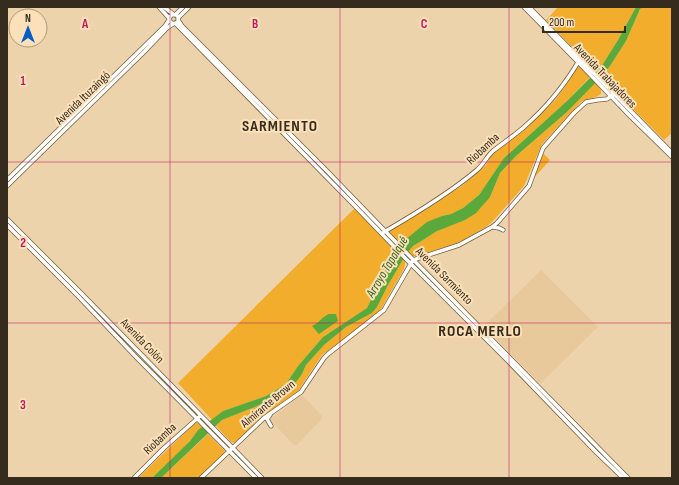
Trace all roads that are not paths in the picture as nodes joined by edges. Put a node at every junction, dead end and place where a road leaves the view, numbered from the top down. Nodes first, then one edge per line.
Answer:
1 (159, 7) edge
2 (164, 7) edge
3 (184, 7) edge
4 (189, 7) edge
5 (524, 7) edge
6 (529, 7) edge
7 (176, 17) junction
8 (169, 19) junction
9 (174, 24) junction
10 (579, 60) junction
11 (603, 87) junction
12 (613, 95) junction
13 (597, 100) junction
14 (672, 153) edge
15 (672, 158) edge
16 (7, 180) edge
17 (7, 186) edge
18 (7, 219) edge
19 (501, 219) junction
20 (7, 225) edge
21 (492, 227) junction
22 (383, 232) junction
23 (388, 237) junction
24 (412, 258) junction
25 (411, 264) junction
26 (275, 410) junction
27 (200, 420) junction
28 (256, 426) junction
29 (232, 447) junction
30 (229, 451) junction
31 (134, 478) edge
32 (201, 478) edge
33 (256, 478) edge
34 (262, 478) edge
35 (623, 478) edge
36 (628, 478) edge

1 - 8 main road
2 - 7 main road, Avenida Sarmiento
3 - 7 main road
4 - 7 main road
5 - 10 main road, Avenida Trabajadores
6 - 10 main road, Avenida Trabajadores
7 - 8 main road
7 - 9 main road
7 - 22 main road, Avenida Sarmiento
8 - 9 main road
8 - 16 main road, Avenida Ituzaingó
9 - 17 main road, Avenida Ituzaingó
9 - 22 main road, Avenida Sarmiento
10 - 11 main road, Avenida Trabajadores
10 - 22 main road, Riobamba
11 - 12 main road, Avenida Trabajadores
11 - 13 main road
12 - 13 main road
12 - 14 main road, Avenida Trabajadores
12 - 15 main road, Avenida Trabajadores
13 - 19 main road
18 - 27 main road, Avenida Colón
19 - 21 main road
19 - 21 main road
20 - 27 main road, Avenida Colón
21 - 24 main road
22 - 23 main road, Avenida Sarmiento
23 - 24 main road, Avenida Sarmiento
23 - 25 main road, Avenida Sarmiento
24 - 25 main road, Almirante Brown
24 - 36 main road, Avenida Sarmiento
25 - 26 main road, Almirante Brown
25 - 35 main road, Avenida Sarmiento
26 - 28 main road, Almirante Brown
26 - 28 main road
27 - 29 main road, Avenida Colón
27 - 30 main road, Avenida Colón
27 - 31 main road, Riobamba
28 - 29 main road, Almirante Brown
29 - 30 main road, Almirante Brown
29 - 34 main road, Avenida Colón
30 - 32 main road, Almirante Brown
30 - 33 main road, Avenida Colón

